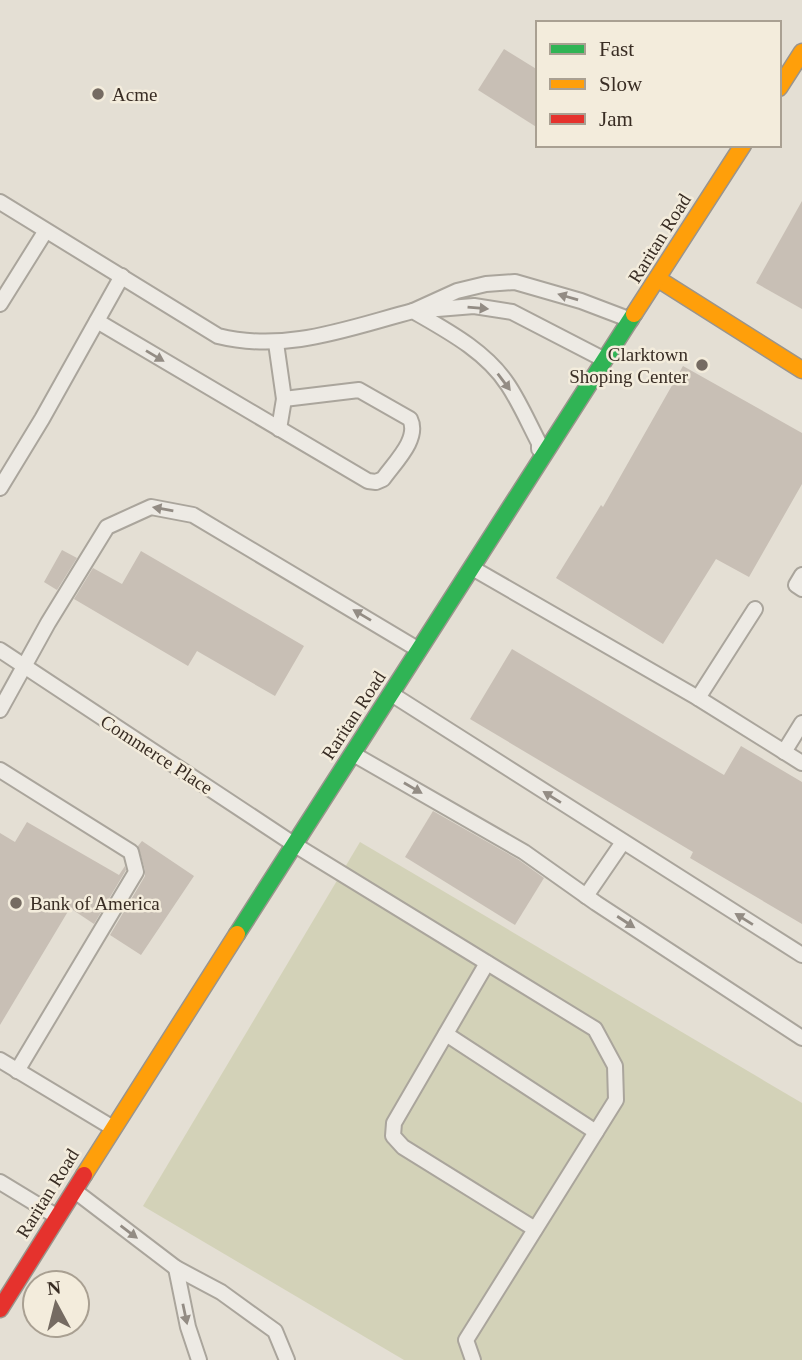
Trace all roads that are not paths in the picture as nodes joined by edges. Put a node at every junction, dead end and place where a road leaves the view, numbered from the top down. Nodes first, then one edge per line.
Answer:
1 (802, 51) edge
2 (781, 85) edge
3 (742, 147) edge
4 (0, 202) edge
5 (45, 232) junction
6 (122, 276) junction
7 (658, 279) junction
8 (0, 304) edge
9 (413, 311) junction
10 (632, 320) junction
11 (97, 321) junction
12 (276, 342) junction
13 (606, 360) junction
14 (802, 370) edge
15 (285, 399) junction
16 (278, 429) junction
17 (540, 464) junction
18 (0, 488) edge
19 (473, 568) junction
20 (802, 575) edge
21 (802, 589) edge
22 (755, 609) dead end
23 (0, 650) edge
24 (420, 651) junction
25 (22, 665) junction
26 (391, 695) junction
27 (698, 698) junction
28 (0, 709) edge
29 (802, 723) edge
30 (784, 752) junction
31 (354, 754) junction
32 (802, 763) edge
33 (0, 770) edge
34 (623, 842) junction
35 (295, 845) junction
36 (586, 896) junction
37 (802, 956) edge
38 (487, 963) junction
39 (446, 1034) junction
40 (802, 1038) edge
41 (0, 1060) edge
42 (17, 1071) junction
43 (113, 1128) junction
44 (596, 1132) junction
45 (0, 1182) edge
46 (74, 1190) junction
47 (57, 1217) junction
48 (535, 1229) junction
49 (176, 1268) junction
50 (0, 1308) edge
51 (199, 1360) edge
52 (286, 1360) edge
53 (473, 1360) edge

1 - 2 main road
3 - 7 main road, Raritan Road
4 - 5 lane
5 - 6 lane
5 - 8 lane
6 - 11 lane
6 - 12 lane
7 - 10 main road, Raritan Road
7 - 14 main road
10 -> 9 lane
9 - 12 lane
9 -> 13 lane
9 -> 17 lane
10 - 13 main road, Raritan Road
11 -> 16 lane
11 - 18 lane
12 - 15 lane
13 - 17 main road, Raritan Road
15 - 16 lane
15 - 16 lane
17 - 19 main road, Raritan Road
19 - 24 main road, Raritan Road
19 - 27 lane
20 - 21 lane
22 - 27 lane
23 - 25 lane, Commerce Place
24 -> 25 lane
24 - 26 main road, Raritan Road
25 - 28 lane
25 - 35 lane, Commerce Place
26 - 31 main road, Raritan Road
34 -> 26 lane
27 - 30 lane
29 - 30 lane
30 - 32 lane
31 - 35 main road, Raritan Road
31 -> 36 lane
33 - 42 lane
34 - 36 lane
37 -> 34 lane
35 - 38 lane, Commerce Place
35 - 43 main road, Raritan Road
36 -> 40 lane
38 - 39 lane
38 - 44 lane, Commerce Place
39 - 44 lane
39 - 48 lane
41 - 42 lane
42 - 43 lane
43 - 46 main road, Raritan Road
44 - 48 lane, Commerce Place
45 - 47 lane
46 - 47 main road, Raritan Road
46 -> 49 lane
47 - 50 main road, Raritan Road
48 - 53 lane, Commerce Place
49 -> 51 lane
49 - 52 lane

